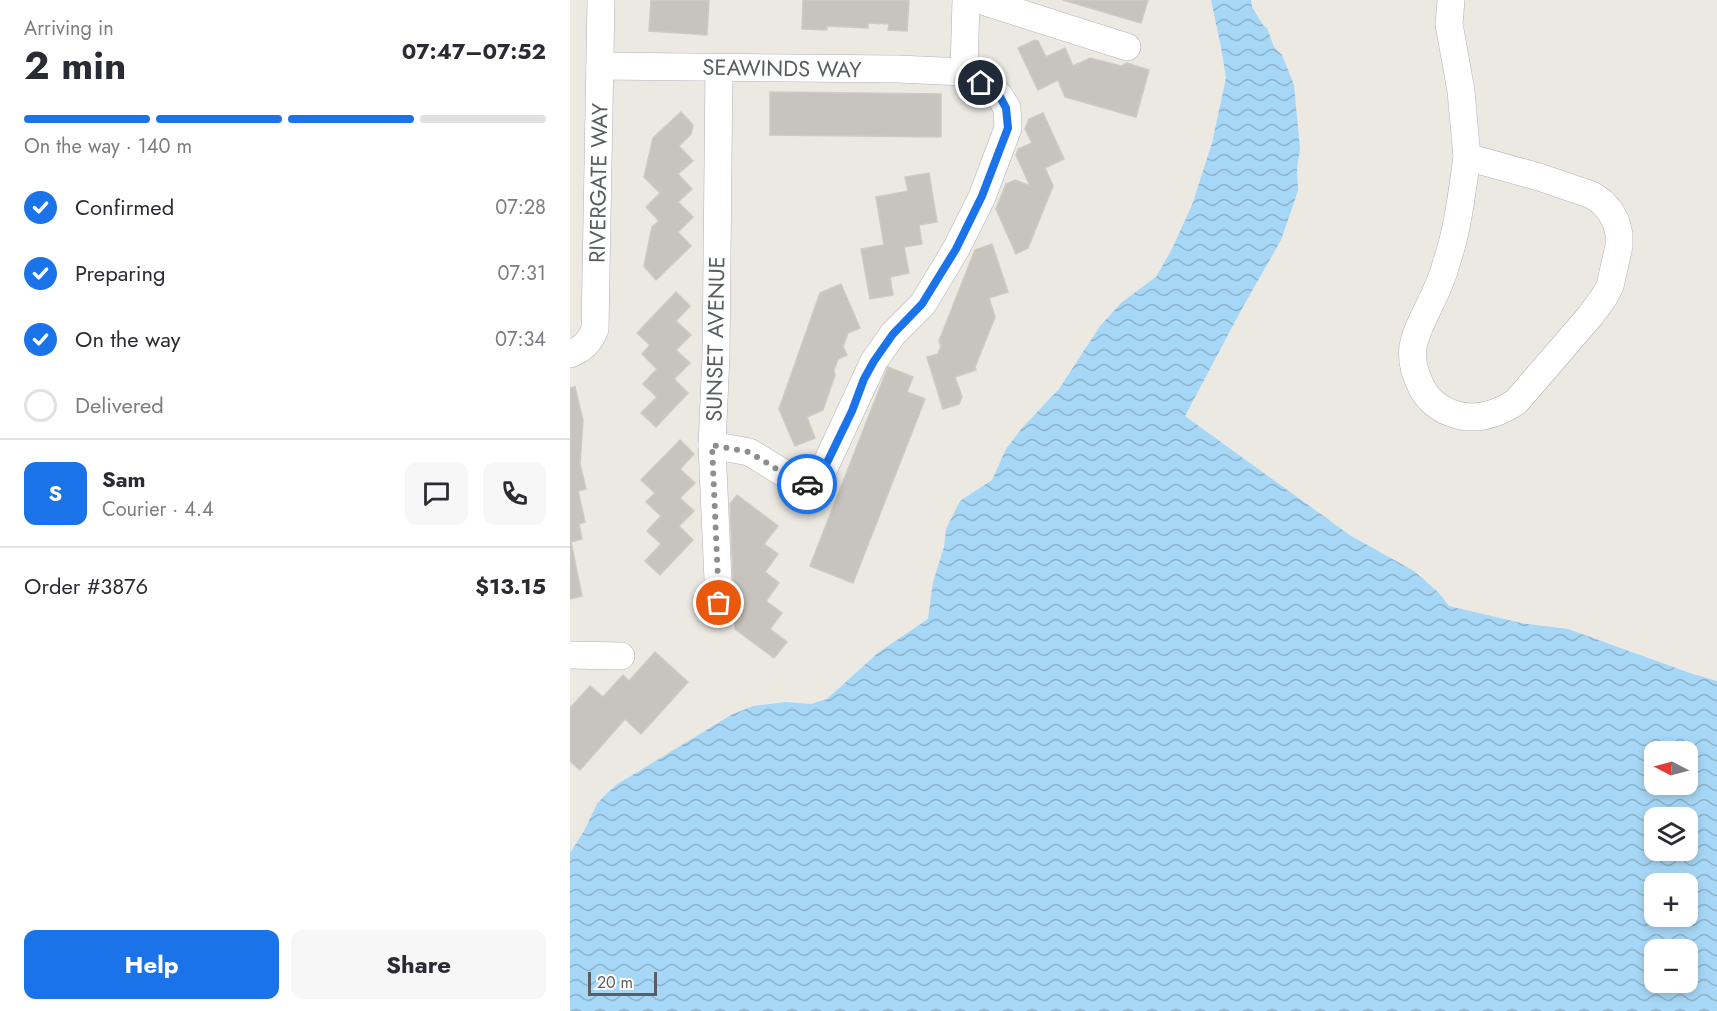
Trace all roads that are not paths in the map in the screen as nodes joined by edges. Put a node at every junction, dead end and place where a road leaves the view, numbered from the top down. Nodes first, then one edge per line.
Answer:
1 (601, 0) edge
2 (966, 0) edge
3 (979, 0) edge
4 (1451, 0) edge
5 (1127, 47) dead end
6 (600, 66) junction
7 (719, 68) junction
8 (964, 72) junction
9 (1467, 157) junction
10 (570, 354) edge
11 (712, 445) junction
12 (719, 603) dead end
13 (570, 655) edge
14 (621, 656) dead end

1 - 6 street, RIVERGATE WAY
2 - 8 street
3 - 5 street
4 - 9 street
6 - 7 street, SEAWINDS WAY
6 - 10 street, RIVERGATE WAY
7 - 8 street, SEAWINDS WAY
7 - 11 street, SUNSET AVENUE
8 - 11 street, SUNSET AVENUE
9 - 9 street
11 - 12 street
13 - 14 street

